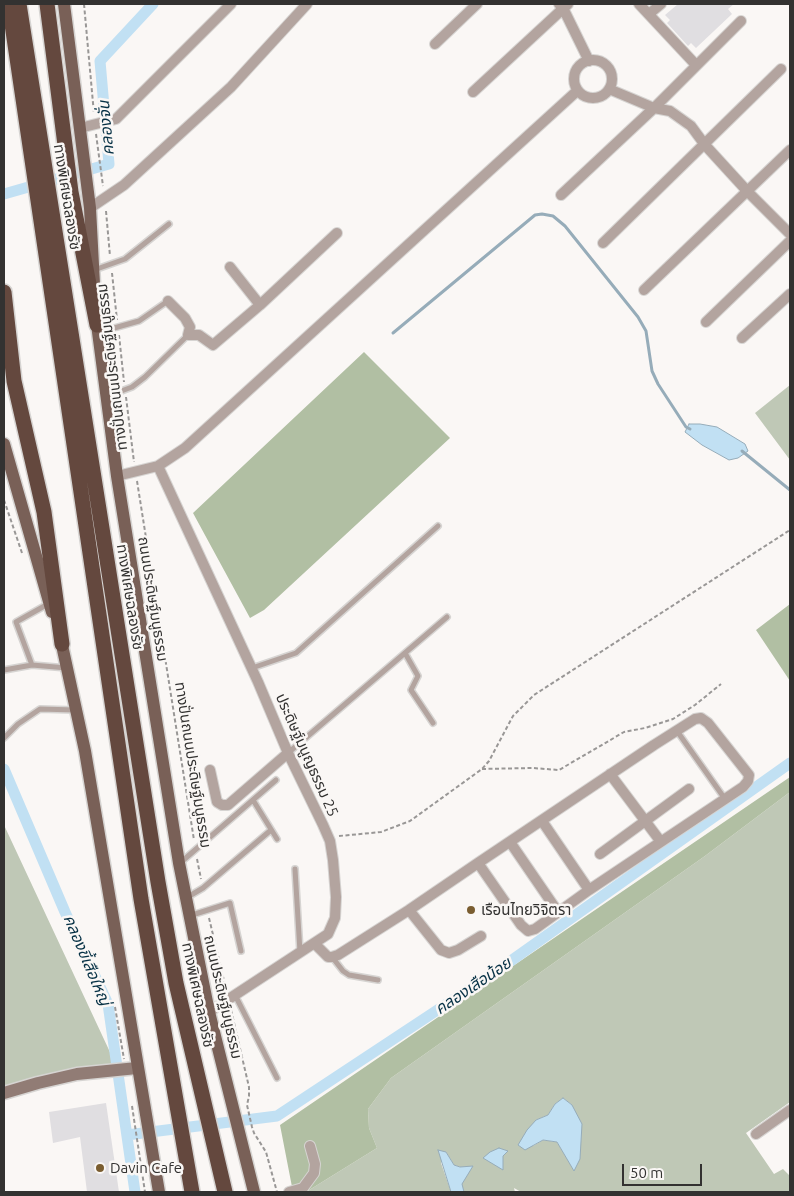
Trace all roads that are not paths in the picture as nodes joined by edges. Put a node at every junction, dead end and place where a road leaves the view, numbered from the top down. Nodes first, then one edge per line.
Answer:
1 (9, 4) edge
2 (19, 4) edge
3 (47, 4) edge
4 (64, 4) edge
5 (230, 4) edge
6 (307, 4) edge
7 (477, 4) edge
8 (639, 4) edge
9 (661, 4) edge
10 (563, 5) edge
11 (649, 14) junction
12 (741, 21) dead end
13 (435, 44) dead end
14 (589, 60) junction
15 (696, 65) junction
16 (781, 69) dead end
17 (609, 89) junction
18 (577, 91) junction
19 (473, 92) dead end
20 (654, 108) junction
21 (80, 128) junction
22 (705, 145) junction
23 (790, 150) edge
24 (748, 192) junction
25 (561, 195) dead end
26 (90, 208) junction
27 (169, 224) dead end
28 (337, 233) dead end
29 (790, 234) edge
30 (790, 241) edge
31 (603, 243) dead end
32 (230, 267) dead end
33 (94, 270) junction
34 (644, 290) dead end
35 (4, 292) edge
36 (790, 294) edge
37 (166, 302) joint
38 (260, 305) junction
39 (706, 322) dead end
40 (97, 329) junction
41 (188, 335) junction
42 (742, 338) dead end
43 (106, 397) junction
44 (4, 444) edge
45 (158, 466) junction
46 (117, 476) junction
47 (438, 526) dead end
48 (50, 603) junction
49 (447, 616) dead end
50 (62, 644) junction
51 (405, 653) junction
52 (32, 665) junction
53 (68, 668) junction
54 (252, 668) junction
55 (4, 670) edge
56 (76, 710) junction
57 (433, 723) dead end
58 (676, 731) junction
59 (4, 738) edge
60 (288, 753) junction
61 (210, 770) dead end
62 (610, 774) junction
63 (276, 780) dead end
64 (689, 789) dead end
65 (253, 800) junction
66 (725, 800) junction
67 (542, 820) junction
68 (645, 821) junction
69 (271, 830) junction
70 (277, 839) dead end
71 (510, 842) junction
72 (661, 842) junction
73 (600, 854) dead end
74 (179, 863) junction
75 (478, 863) junction
76 (295, 869) dead end
77 (589, 890) junction
78 (186, 899) junction
79 (409, 910) junction
80 (558, 912) junction
81 (189, 916) junction
82 (481, 936) dead end
83 (315, 944) junction
84 (241, 950) dead end
85 (300, 952) junction
86 (332, 957) junction
87 (378, 980) dead end
88 (232, 997) junction
89 (209, 1012) junction
90 (124, 1069) junction
91 (277, 1078) dead end
92 (4, 1093) edge
93 (790, 1110) edge
94 (756, 1134) dead end
95 (310, 1146) dead end
96 (158, 1192) edge
97 (192, 1192) edge
98 (225, 1192) edge
99 (254, 1192) edge
100 (289, 1192) edge

1 - 97 highway, ทางพิเศษฉลองรัช
2 - 98 highway, ทางพิเศษฉลองรัช
3 - 40 highway
4 - 21 main road, ถนนประดิษฐ์มนูธรรม
5 - 21 street
6 - 26 street
7 - 13 street
8 - 11 street
9 - 11 street
10 - 14 street
10 - 19 street
11 - 15 street
12 - 15 street
14 - 17 street
14 - 18 street
15 - 20 street
16 - 22 street
17 - 18 street
17 - 20 street
18 - 45 street
20 - 22 street
20 - 25 street
21 - 26 main road, ถนนประดิษฐ์มนูธรรม
22 - 24 street
22 - 31 street
23 - 24 street
24 - 29 street
24 - 34 street
26 - 33 main road, ถนนประดิษฐ์มนูธรรม
27 - 33 lane
28 - 38 street
30 - 39 street
32 - 38 street
33 - 40 main road, ถนนประดิษฐ์มนูธรรม
35 - 50 highway
36 - 42 street
37 - 40 lane
37 - 41 street
38 - 41 street
40 - 43 main road, ถนนประดิษฐ์มนูธรรม
41 - 43 lane
43 - 46 main road, ถนนประดิษฐ์มนูธรรม
44 - 48 main road
45 - 46 street
45 - 54 street, ประดิษฐ์มนูญธรรม 25
46 - 74 main road, ถนนประดิษฐ์มนูธรรม
47 - 54 lane
48 - 50 main road
48 - 52 lane
49 - 51 lane
50 - 53 main road
51 - 57 lane
51 - 60 lane
52 - 53 lane
52 - 55 lane
53 - 56 main road
54 - 60 street, ประดิษฐ์มนูญธรรม 25
56 - 59 lane
56 - 90 main road
58 - 62 street
58 - 66 lane
58 - 66 street
60 - 61 street
60 - 83 street, ประดิษฐ์มนูญธรรม 25
62 - 67 street
62 - 68 street
63 - 65 lane
64 - 68 street
65 - 69 lane
65 - 74 lane
66 - 72 street
67 - 71 street
67 - 77 street
68 - 72 street
68 - 73 street
69 - 70 lane
69 - 78 lane
71 - 75 street
71 - 80 street
72 - 77 street
74 - 78 main road, ถนนประดิษฐ์มนูธรรม
75 - 79 street
75 - 80 street
76 - 85 lane
77 - 80 street
78 - 81 main road, ถนนประดิษฐ์มนูธรรม
79 - 82 street
79 - 86 street
81 - 84 lane
81 - 89 main road, ถนนประดิษฐ์มนูธรรม
83 - 85 street, ประดิษฐ์มนูญธรรม 25
83 - 86 street
85 - 88 street, ประดิษฐ์มนูญธรรม 25
86 - 87 lane
88 - 89 street, ประดิษฐ์มนูญธรรม 25
88 - 91 lane
89 - 99 main road, ถนนประดิษฐ์มนูธรรม
90 - 92 street
90 - 96 main road
93 - 94 street
95 - 100 street

